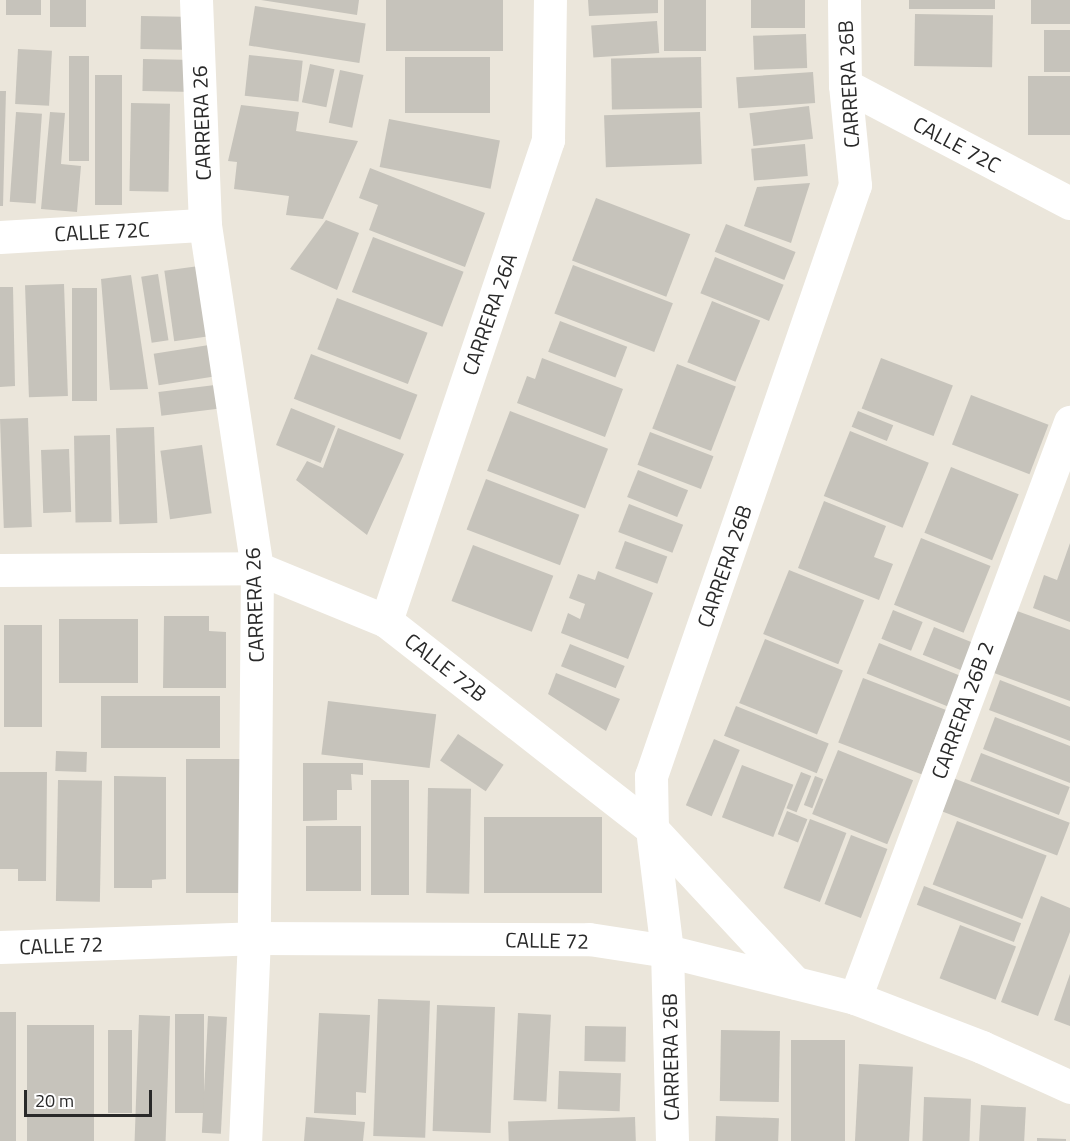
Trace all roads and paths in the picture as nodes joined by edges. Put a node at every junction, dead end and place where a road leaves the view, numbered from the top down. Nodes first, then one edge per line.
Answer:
1 (196, 0) edge
2 (550, 0) edge
3 (844, 0) edge
4 (845, 85) junction
5 (1070, 203) edge
6 (205, 225) junction
7 (0, 237) edge
8 (1070, 422) edge
9 (257, 568) junction
10 (0, 570) edge
11 (386, 621) junction
12 (652, 830) junction
13 (254, 938) junction
14 (0, 947) edge
15 (667, 951) junction
16 (795, 983) junction
17 (855, 998) junction
18 (1070, 1087) edge
19 (245, 1141) edge
20 (672, 1141) edge

1 - 6 street, CARRERA 26
2 - 11 street, CARRERA 26A
3 - 4 street, CARRERA 26B
4 - 5 street, CALLE 72C
4 - 12 street, CARRERA 26B
6 - 7 street, CALLE 72C
6 - 9 street, CARRERA 26
8 - 17 street, CARRERA 26B 2
9 - 10 street, CALLE 72B
9 - 11 street, CALLE 72B
9 - 13 street, CARRERA 26
11 - 12 street, CALLE 72B
12 - 15 street, CARRERA 26B
12 - 16 street, CALLE 72B
13 - 14 street, CALLE 72
13 - 15 street, CALLE 72
13 - 19 street, CARRERA 26
15 - 16 street, CALLE 72
15 - 20 street, CARRERA 26B
16 - 17 street, CALLE 72
17 - 18 street, CALLE 72

